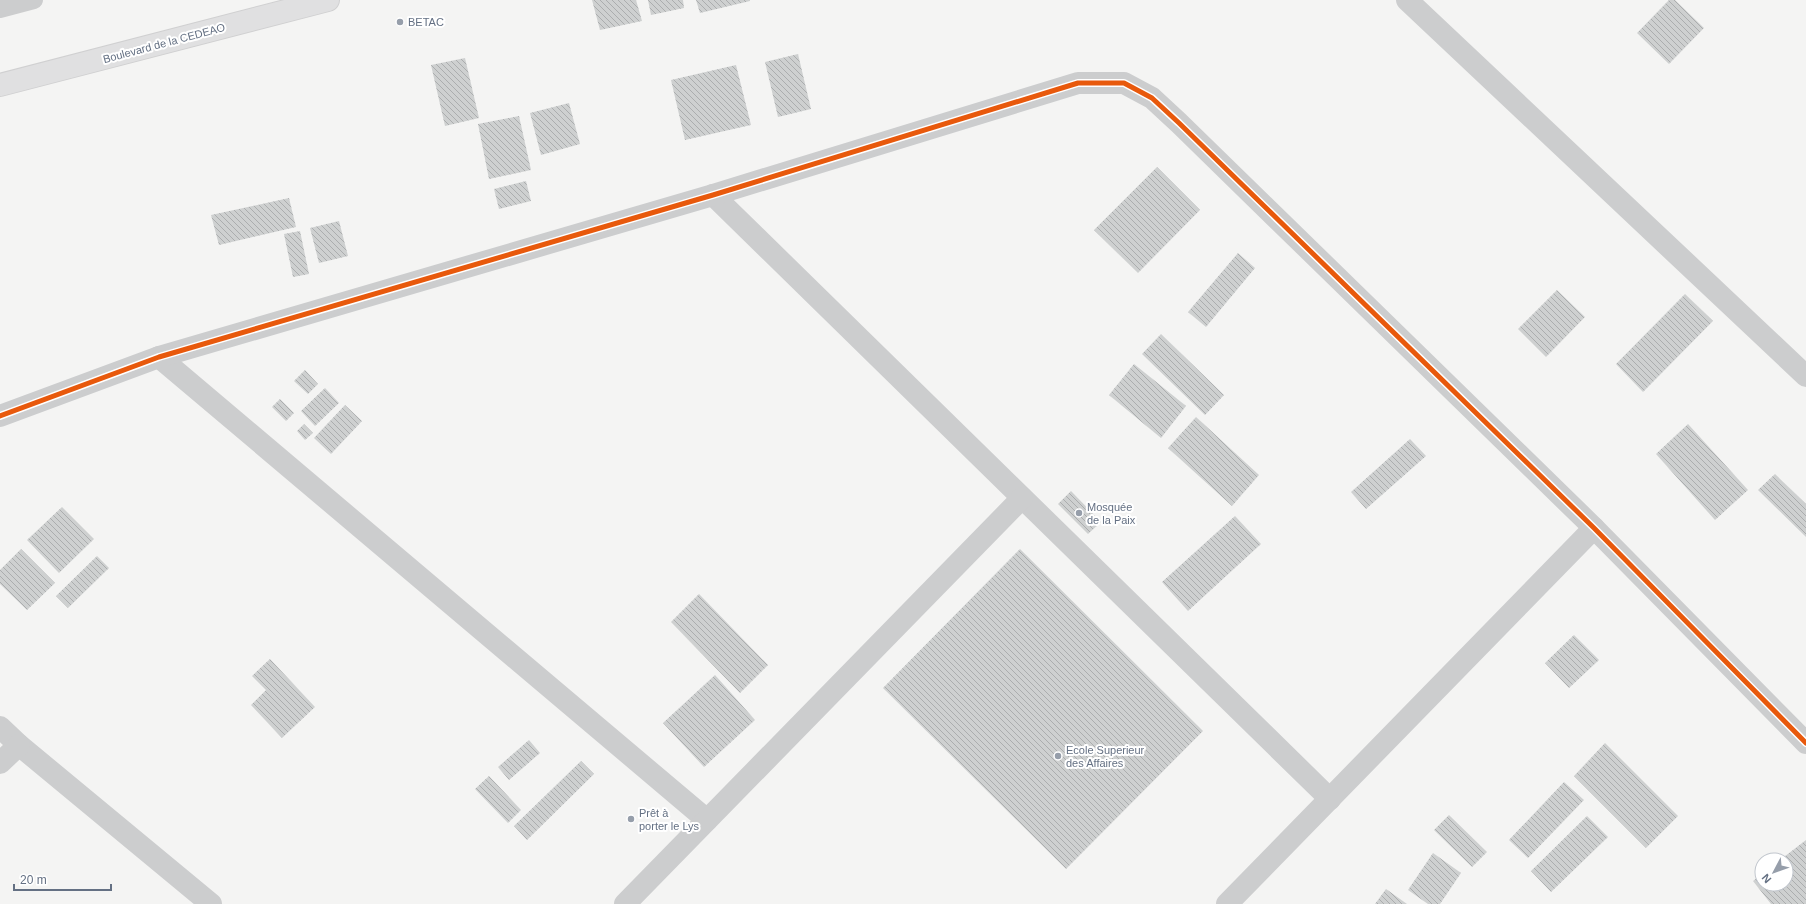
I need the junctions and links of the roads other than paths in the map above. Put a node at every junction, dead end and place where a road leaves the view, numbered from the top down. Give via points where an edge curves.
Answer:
1 (34, 0) edge
2 (328, 0) edge
3 (1407, 0) edge
4 (0, 9) edge
5 (0, 85) edge
6 (713, 195) junction
7 (159, 357) junction
8 (1806, 376) edge
9 (0, 416) edge
10 (1022, 498) junction
11 (1594, 528) junction
12 (0, 727) edge
13 (1806, 743) edge
14 (19, 745) junction
15 (0, 763) edge
16 (1330, 799) junction
17 (707, 820) junction
18 (211, 904) edge
19 (625, 904) edge
20 (1227, 904) edge

1 - 4 lane
2 - 5 main road, Boulevard de la CEDEAO
3 - 8 street
6 - 7 street
6 - 10 street
6 - 11 street via 1078,83 1124,84 1152,98 1180,123
7 - 9 street
7 - 17 street
10 - 16 street
10 - 17 street
11 - 13 street
11 - 16 street
12 - 14 street
14 - 15 street
14 - 18 street
16 - 20 street
17 - 19 street

